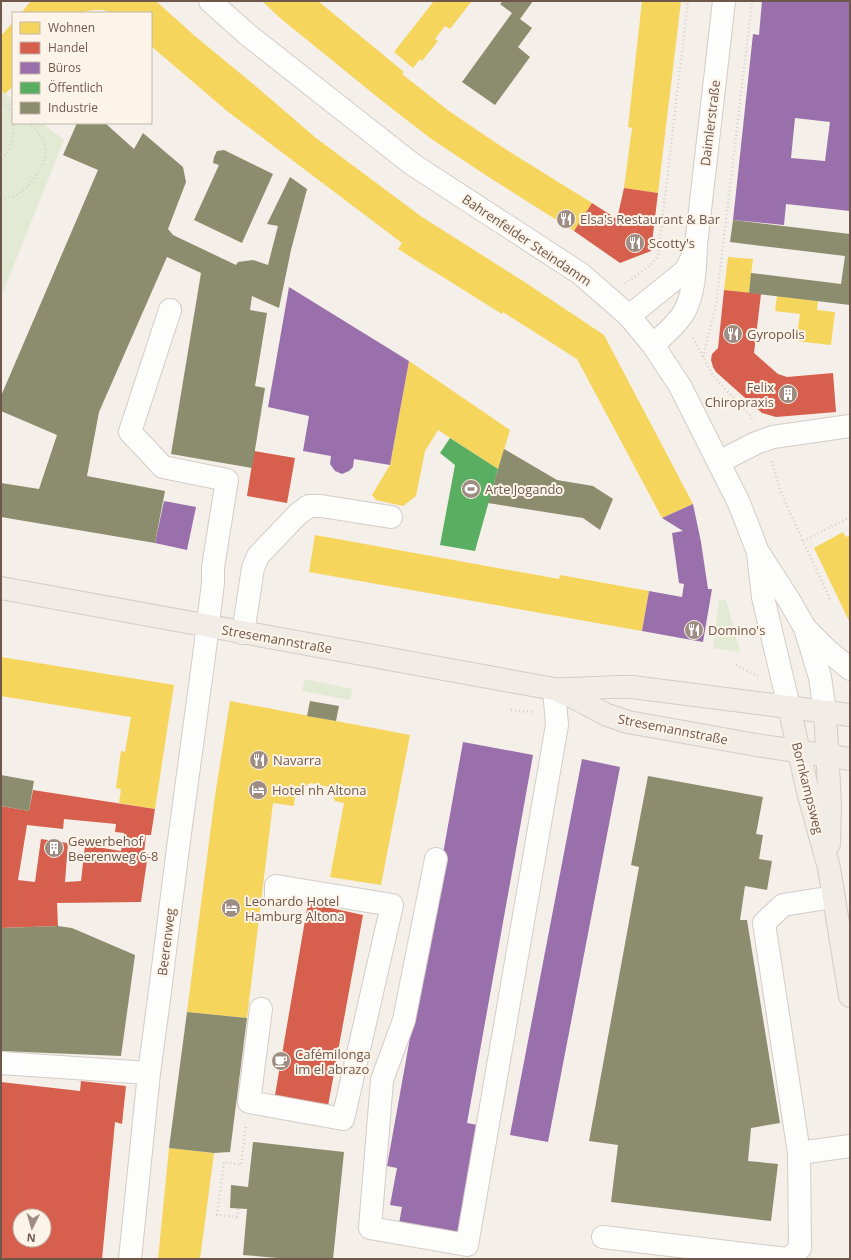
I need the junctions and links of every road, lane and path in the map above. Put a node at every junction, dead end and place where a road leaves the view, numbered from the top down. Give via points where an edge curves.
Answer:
1 (210, 1) edge
2 (688, 1) edge
3 (724, 1) edge
4 (752, 1) edge
5 (1, 101) edge
6 (12, 113) edge
7 (12, 124) edge
8 (30, 124) edge
9 (1, 159) edge
10 (1, 200) edge
11 (696, 245) junction
12 (605, 295) junction
13 (170, 310) dead end
14 (630, 316) junction
15 (690, 331) dead end
16 (653, 344) junction
17 (703, 357) junction
18 (755, 424) dead end
19 (850, 426) edge
20 (770, 457) dead end
21 (719, 462) junction
22 (391, 517) dead end
23 (850, 517) edge
24 (803, 541) junction
25 (758, 552) junction
26 (1, 588) edge
27 (830, 599) dead end
28 (208, 626) junction
29 (805, 628) junction
30 (243, 632) junction
31 (850, 669) edge
32 (554, 689) junction
33 (789, 707) junction
34 (824, 712) junction
35 (850, 715) edge
36 (798, 751) junction
37 (826, 756) junction
38 (850, 759) edge
39 (436, 859) dead end
40 (829, 868) junction
41 (276, 896) dead end
42 (834, 897) junction
43 (850, 996) edge
44 (261, 1009) dead end
45 (1, 1063) edge
46 (149, 1073) junction
47 (249, 1102) junction
48 (850, 1146) edge
49 (799, 1153) junction
50 (238, 1209) dead end
51 (603, 1237) dead end
52 (130, 1259) edge
53 (788, 1259) edge

1 - 12 street, Bahrenfelder Steindamm via 248,35 412,164 581,274
2 - 12 path via 658,256 633,278
3 - 11 street, Daimlerstraße
4 - 17 path via 716,305
5 - 6 path
7 - 9 path via 11,145
8 - 10 path via 41,135 46,147 44,160 29,184 18,194
11 - 14 street, Daimlerstraße via 685,270
11 - 16 street, Daimlerstraße via 694,276 683,314 673,327
12 - 14 street, Bahrenfelder Steindamm
13 - 28 street, Beerenweg via 130,432 162,467 227,480 213,567
14 - 16 street, Bahrenfelder Steindamm
15 - 17 path
16 - 21 street, Bahrenfelder Steindamm via 680,386
17 - 18 path via 713,376 750,415
19 - 21 street via 773,437
20 - 24 path via 780,490
21 - 25 street, Bahrenfelder Steindamm via 739,502
22 - 30 street via 321,506 309,506 298,514 258,556
23 - 24 path
24 - 27 path
25 - 29 street, Bahrenfelder Steindamm
25 - 33 street, Bahrenfelder Steindamm via 762,597
26 - 28 main road, Stresemannstraße
28 - 30 main road, Stresemannstraße
28 - 46 street, Beerenweg
29 - 31 street
29 - 34 street, Bahrenfelder Steindamm via 820,677
30 - 32 main road, Stresemannstraße
32 - 33 main road, Stresemannstraße via 632,688
32 - 36 main road, Stresemannstraße via 607,716 628,722
32 - 39 street via 557,725 467,1245 370,1228 382,1080 404,1020
33 - 34 main road, Stresemannstraße
33 - 36 main road, Bornkampsweg
34 - 35 main road, Stresemannstraße
34 - 37 main road, Bornkampsweg
36 - 37 main road, Stresemannstraße
36 - 40 main road, Bornkampsweg
37 - 38 main road, Stresemannstraße
37 - 40 main road, Bornkampsweg via 830,804
40 - 42 main road, Bornkampsweg
41 - 47 street via 276,886 392,905 343,1119
42 - 43 main road, Bornkampsweg
42 - 49 street via 783,905 764,923
44 - 47 street
45 - 46 street
46 - 52 street, Beerenweg
47 - 50 path via 241,1166 224,1162 217,1215 237,1217
48 - 49 street
49 - 53 street via 800,1248
51 - 53 street

